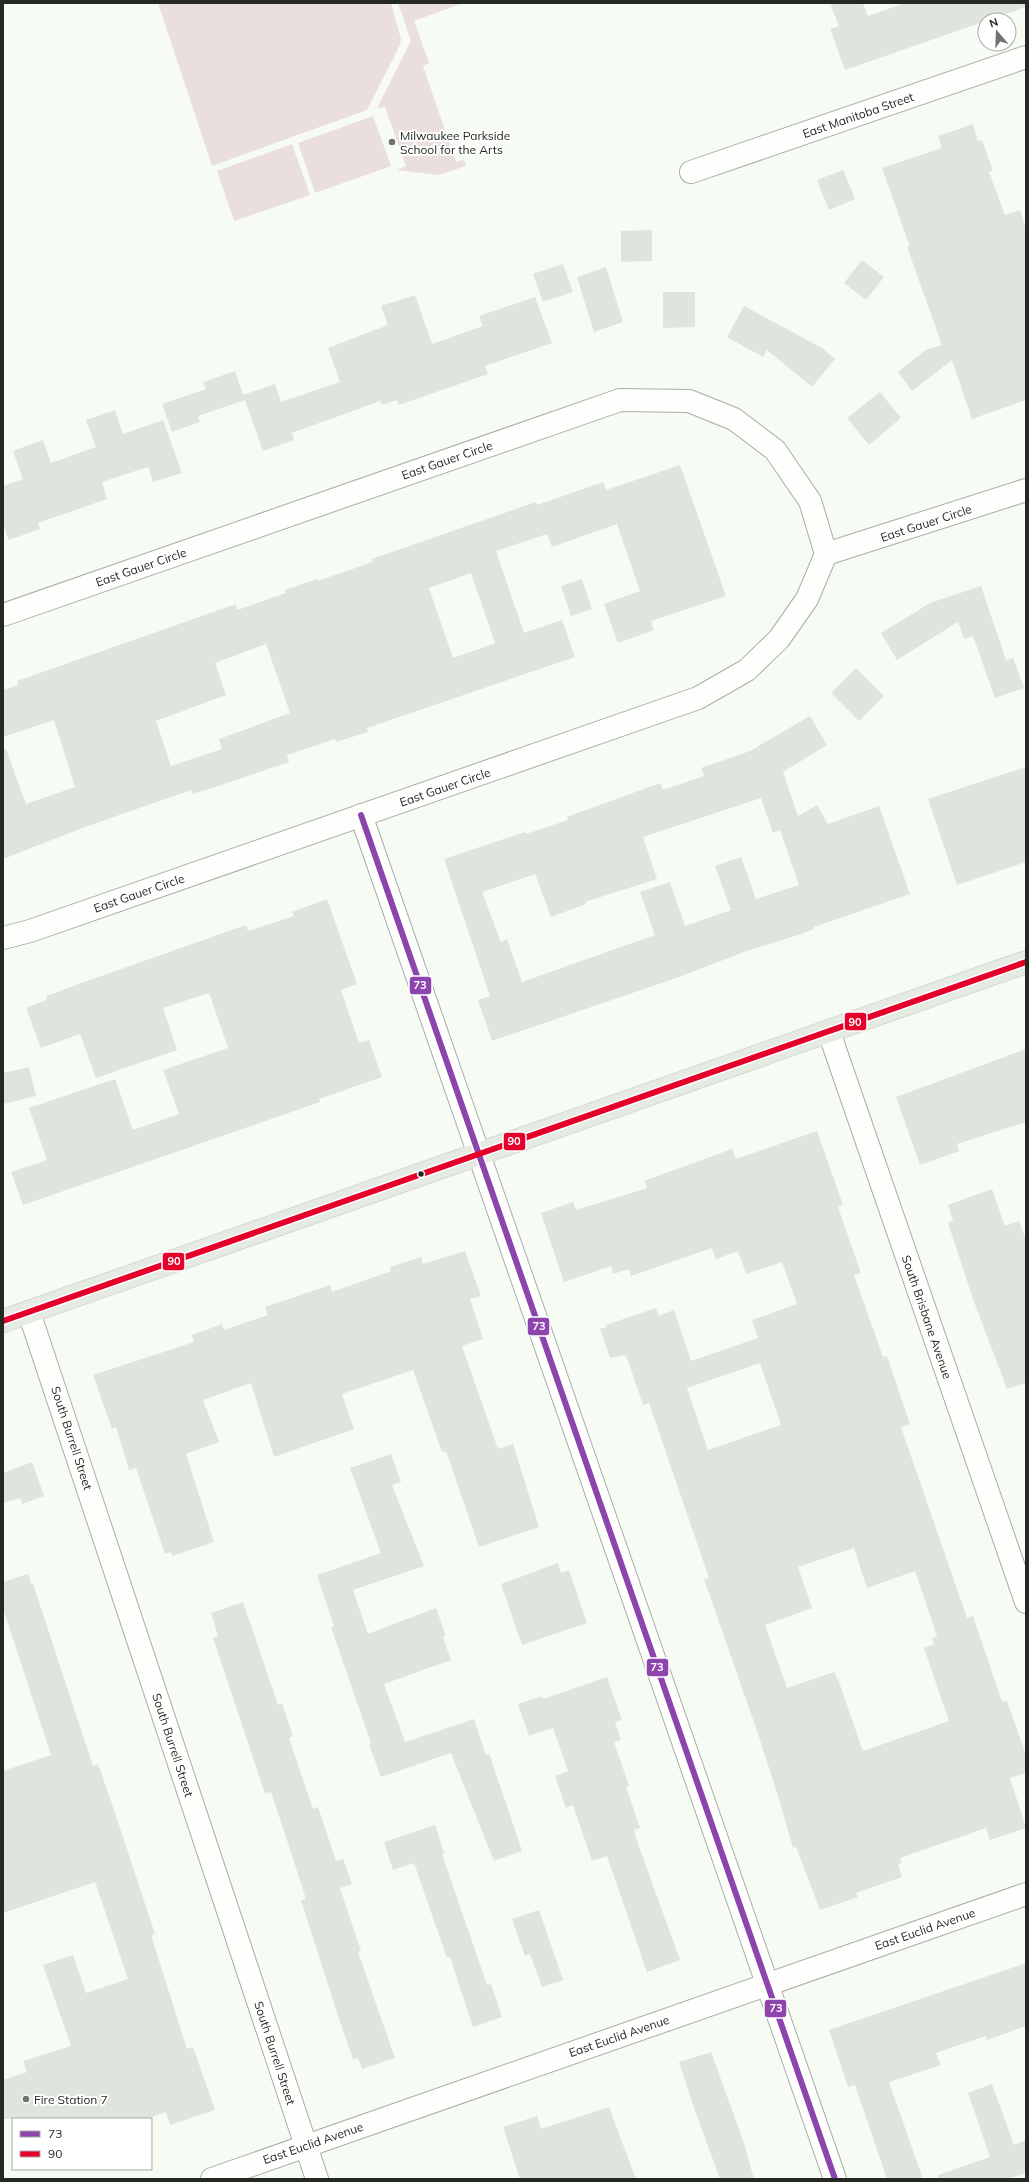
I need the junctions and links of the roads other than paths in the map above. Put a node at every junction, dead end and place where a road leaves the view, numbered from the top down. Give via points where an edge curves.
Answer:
1 (1026, 57) edge
2 (691, 172) dead end
3 (1026, 490) edge
4 (826, 554) junction
5 (3, 615) edge
6 (361, 815) junction
7 (3, 938) edge
8 (1026, 962) edge
9 (829, 1032) junction
10 (479, 1154) junction
11 (29, 1312) junction
12 (3, 1321) edge
13 (1026, 1602) edge
14 (1026, 1894) edge
15 (767, 1984) junction
16 (306, 2146) junction
17 (212, 2179) edge
18 (317, 2179) edge
19 (834, 2179) edge

1 - 2 street, East Manitoba Street
3 - 4 street, East Gauer Circle
4 - 5 street, East Gauer Circle via 810,501 775,450 734,418 689,401 620,400
4 - 6 street, East Gauer Circle via 807,599 779,639 747,670 698,698
6 - 7 street, East Gauer Circle via 30,931
6 - 10 street
8 - 9 main road
9 - 10 main road
9 - 13 street, South Brisbane Avenue
10 - 11 main road
10 - 15 street
11 - 12 main road
11 - 16 street, South Burrell Street
14 - 15 street, East Euclid Avenue
15 - 16 street, East Euclid Avenue
15 - 19 street
16 - 17 street, East Euclid Avenue
16 - 18 street, South Burrell Street

